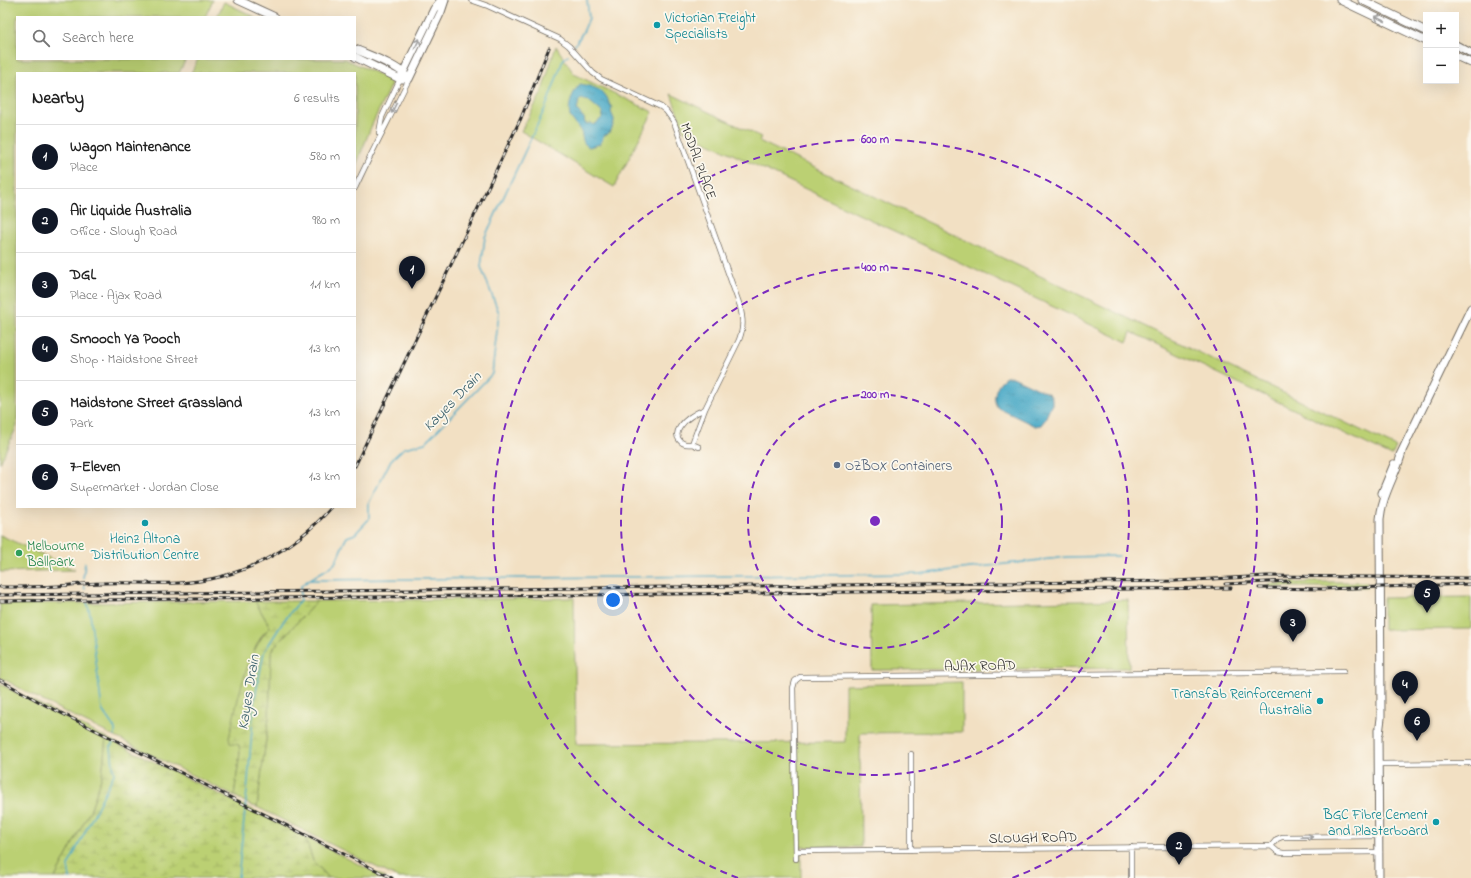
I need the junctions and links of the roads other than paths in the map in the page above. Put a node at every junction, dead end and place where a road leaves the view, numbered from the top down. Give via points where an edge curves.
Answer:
1 (238, 0) edge
2 (441, 0) edge
3 (445, 0) edge
4 (471, 0) edge
5 (1340, 0) edge
6 (1362, 0) edge
7 (273, 16) edge
8 (1423, 29) edge
9 (1416, 36) junction
10 (1423, 40) edge
11 (1459, 47) edge
12 (356, 50) edge
13 (1471, 53) edge
14 (356, 57) edge
15 (1459, 57) edge
16 (1471, 63) edge
17 (402, 76) junction
18 (408, 79) junction
19 (379, 137) junction
20 (356, 186) edge
21 (1471, 308) edge
22 (705, 409) junction
23 (692, 444) junction
24 (699, 447) dead end
25 (1344, 671) dead end
26 (911, 754) dead end
27 (1471, 763) edge
28 (1379, 764) junction
29 (1380, 836) junction
30 (1271, 846) junction
31 (1131, 847) junction
32 (911, 850) junction
33 (796, 851) junction
34 (1380, 852) junction
35 (796, 859) dead end
36 (1131, 878) edge
37 (1379, 878) edge

1 - 7 main road
17 -> 2 main road via 434,9
3 - 18 main road
4 - 22 street, MODAL PLACE via 564,41 597,76 662,107 674,122 740,306 743,322 739,340
9 -> 5 main road
6 - 8 main road
8 - 9 main road
9 - 10 main road
11 - 13 main road
12 - 17 main road
14 - 17 main road
15 - 16 main road
17 - 18 main road
17 - 19 street via 382,117
18 -> 19 street
19 - 20 street
21 - 28 main road via 1402,452 1385,496 1380,519
22 - 23 street, MODAL PLACE
22 - 23 street via 692,415 679,428 679,441 683,444
23 - 24 street
25 - 33 street, AJAX ROAD via 796,679
26 - 32 street
27 - 28 street
28 - 29 main road
30 -> 29 street, SLOUGH ROAD via 1282,837
29 - 34 main road
30 - 31 street, SLOUGH ROAD
30 - 34 street, SLOUGH ROAD via 1283,853
31 - 32 street, SLOUGH ROAD
31 - 36 street
32 - 33 street, SLOUGH ROAD
33 - 35 street, AJAX ROAD
34 - 37 main road

